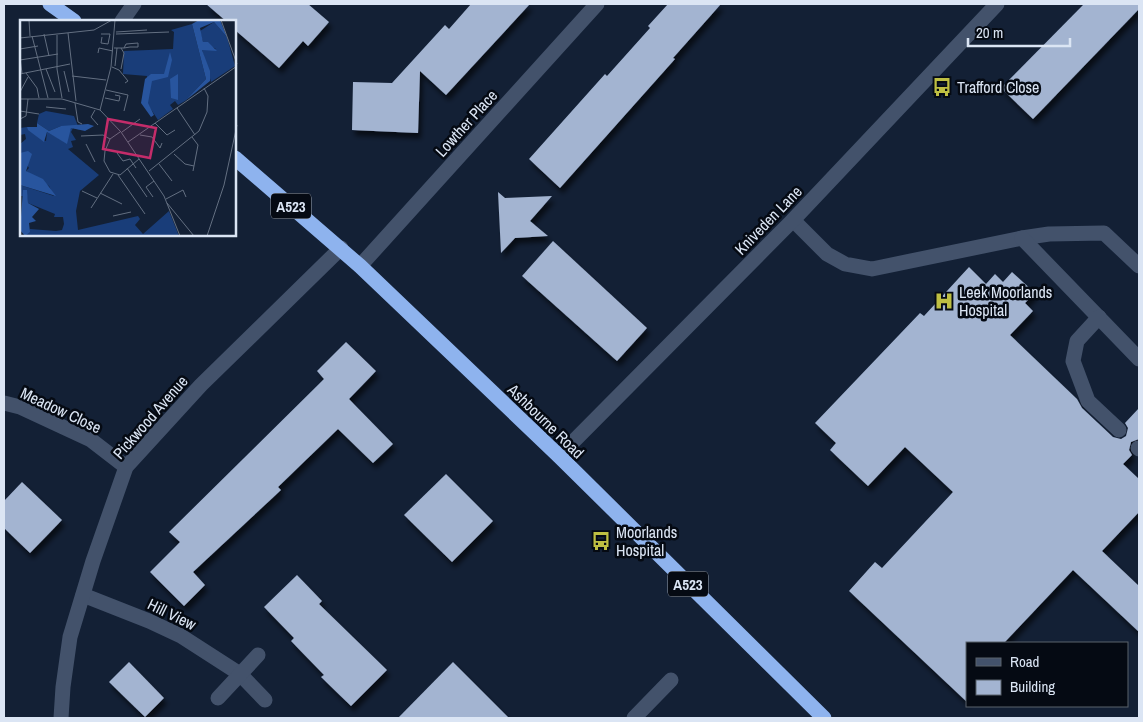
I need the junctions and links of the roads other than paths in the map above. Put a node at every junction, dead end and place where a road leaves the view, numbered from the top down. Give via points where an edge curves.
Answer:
1 (50, 4) edge
2 (134, 4) edge
3 (597, 4) edge
4 (997, 4) edge
5 (73, 20) edge
6 (123, 20) edge
7 (236, 159) edge
8 (793, 220) junction
9 (1022, 238) junction
10 (341, 248) junction
11 (360, 266) junction
12 (1139, 266) edge
13 (1099, 317) junction
14 (1139, 359) edge
15 (4, 403) edge
16 (1119, 430) dead end
17 (558, 456) junction
18 (126, 467) junction
19 (83, 595) junction
20 (258, 655) dead end
21 (240, 674) junction
22 (671, 680) dead end
23 (218, 698) dead end
24 (265, 700) dead end
25 (61, 718) edge
26 (634, 718) edge
27 (824, 718) edge

1 - 5 highway
2 - 6 street
3 - 11 street, Lowther Place
4 - 8 street, Kniveden Lane
7 - 10 highway, Ashbourne Road / A523
8 - 9 street via 827,254 845,264 872,268
8 - 17 street, Kniveden Lane
9 - 12 street via 1104,233
9 - 13 street
10 - 11 highway, Ashbourne Road / A523
10 - 18 street, Pickwood Avenue via 200,385
11 - 17 highway, Ashbourne Road / A523
13 - 14 street
13 - 16 street via 1077,340 1072,361 1088,401
15 - 18 street, Meadow Close via 20,407 91,440
17 - 27 highway, Ashbourne Road / A523
18 - 19 street, Pickwood Avenue
19 - 21 street, Hill View via 181,636
19 - 25 street, Pickwood Avenue via 70,637
20 - 21 street
21 - 23 street
21 - 24 street, Hill View
22 - 26 street

